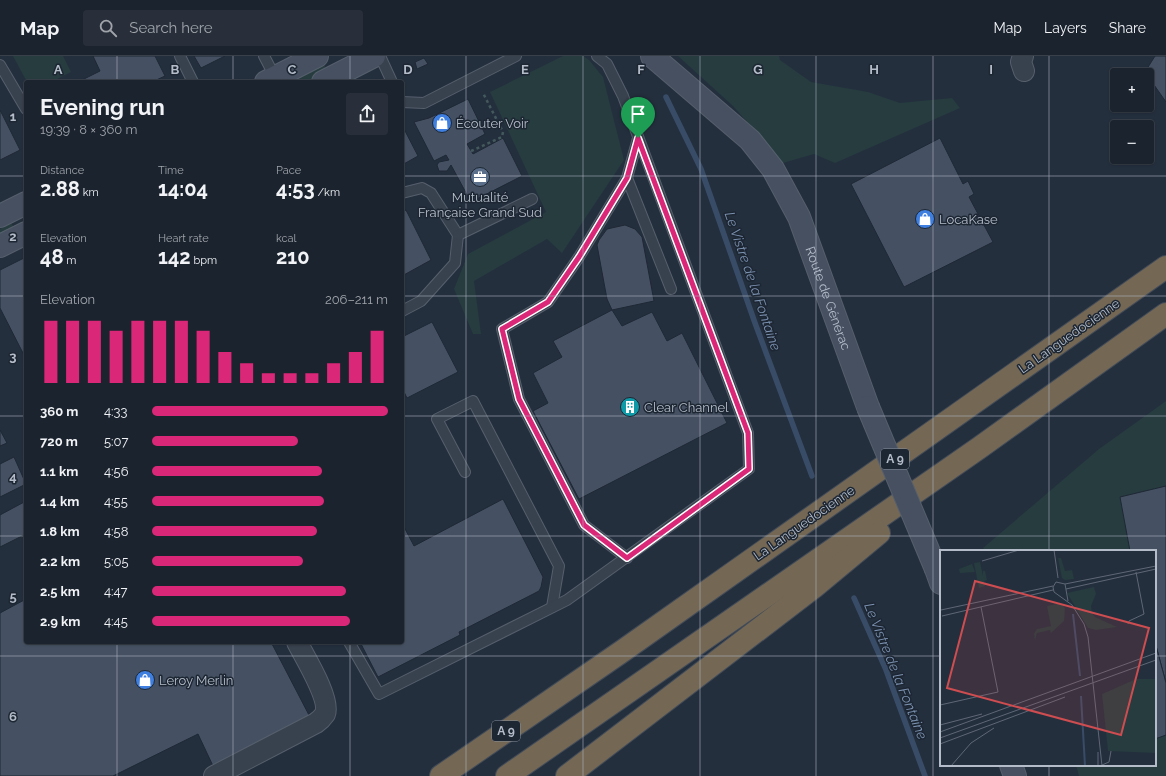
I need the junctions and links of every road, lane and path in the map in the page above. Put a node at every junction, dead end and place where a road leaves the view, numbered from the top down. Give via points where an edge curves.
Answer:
1 (180, 56) edge
2 (264, 56) edge
3 (317, 56) edge
4 (380, 56) edge
5 (516, 56) edge
6 (597, 56) edge
7 (652, 56) edge
8 (362, 59) edge
9 (0, 65) edge
10 (192, 80) edge
11 (270, 80) edge
12 (334, 80) edge
13 (391, 80) edge
14 (483, 93) dead end
15 (404, 102) edge
16 (24, 106) edge
17 (638, 138) junction
18 (471, 151) dead end
19 (627, 178) junction
20 (404, 192) edge
21 (532, 199) dead end
22 (24, 204) edge
23 (0, 216) edge
24 (24, 234) edge
25 (458, 235) junction
26 (0, 246) edge
27 (1166, 267) edge
28 (671, 290) dead end
29 (404, 311) edge
30 (1166, 314) edge
31 (979, 448) junction
32 (465, 472) dead end
33 (627, 558) junction
34 (938, 576) edge
35 (552, 608) junction
36 (298, 644) edge
37 (349, 644) edge
38 (572, 685) junction
39 (1011, 766) edge
40 (568, 775) edge
41 (214, 776) edge
42 (425, 776) edge
43 (441, 776) edge
44 (508, 776) edge
45 (1015, 776) edge

1 - 10 lane
2 - 11 lane
3 - 11 main road
4 - 13 lane
5 - 15 lane via 424,103
6 - 17 lane via 607,64 620,89
7 - 34 main road, Route de Générac, bridge via 750,140 772,169 799,217 868,407
8 - 12 main road
9 - 16 lane
14 - 18 path via 503,132 502,137
17 - 19 lane
17 - 33 lane via 748,433 749,469
19 - 28 lane
19 - 33 lane via 548,302 502,329 519,399 584,525
20 - 25 lane via 422,188 431,193
21 - 25 lane
22 - 23 main road
24 - 26 main road
25 - 29 lane via 455,263 421,301
27 - 38 highway, La Languedocienne / A 9
30 - 31 highway
31 - 40 highway via 814,587
31 - 44 highway
32 - 35 lane via 437,419 473,401 558,566
33 - 35 lane
35 - 37 lane via 379,694
36 - 41 street via 326,701 325,714 316,723
38 - 42 highway
38 - 43 highway, La Languedocienne / A 9
39 - 45 main road

